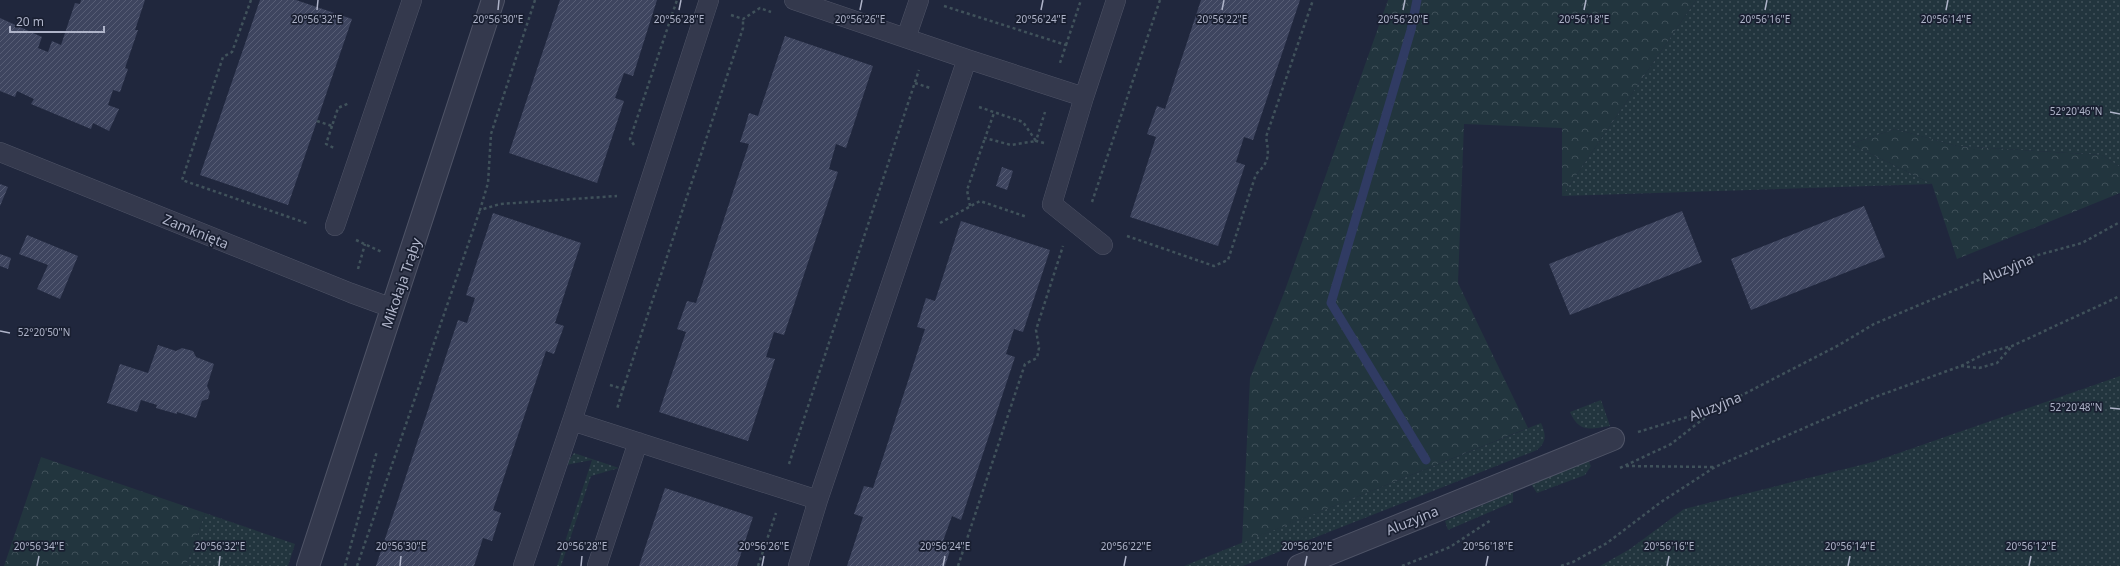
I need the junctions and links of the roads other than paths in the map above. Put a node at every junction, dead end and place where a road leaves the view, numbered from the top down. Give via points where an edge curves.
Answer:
1 (412, 0) edge
2 (493, 0) edge
3 (794, 0) edge
4 (918, 0) edge
5 (1116, 0) edge
6 (708, 4) edge
7 (906, 38) junction
8 (968, 59) junction
9 (1084, 96) junction
10 (0, 152) edge
11 (326, 226) road end
12 (1103, 245) dead end
13 (392, 308) junction
14 (572, 421) junction
15 (1613, 439) road end
16 (638, 442) junction
17 (818, 500) junction
18 (308, 566) edge
19 (523, 566) edge
20 (597, 566) edge
21 (798, 566) edge
22 (1299, 566) edge

1 - 11 lane
2 - 13 street, Mikołaja Trąby
3 - 7 lane
4 - 7 lane
5 - 9 lane
6 - 14 lane
7 - 8 lane
8 - 9 lane
8 - 17 lane
9 - 12 lane via 1052,204
10 - 13 lane, Zamknięta via 351,294
13 - 18 street, Mikołaja Trąby
14 - 16 lane
14 - 19 lane
15 - 22 street, Aluzyjna
16 - 17 lane
16 - 20 lane
17 - 21 lane

